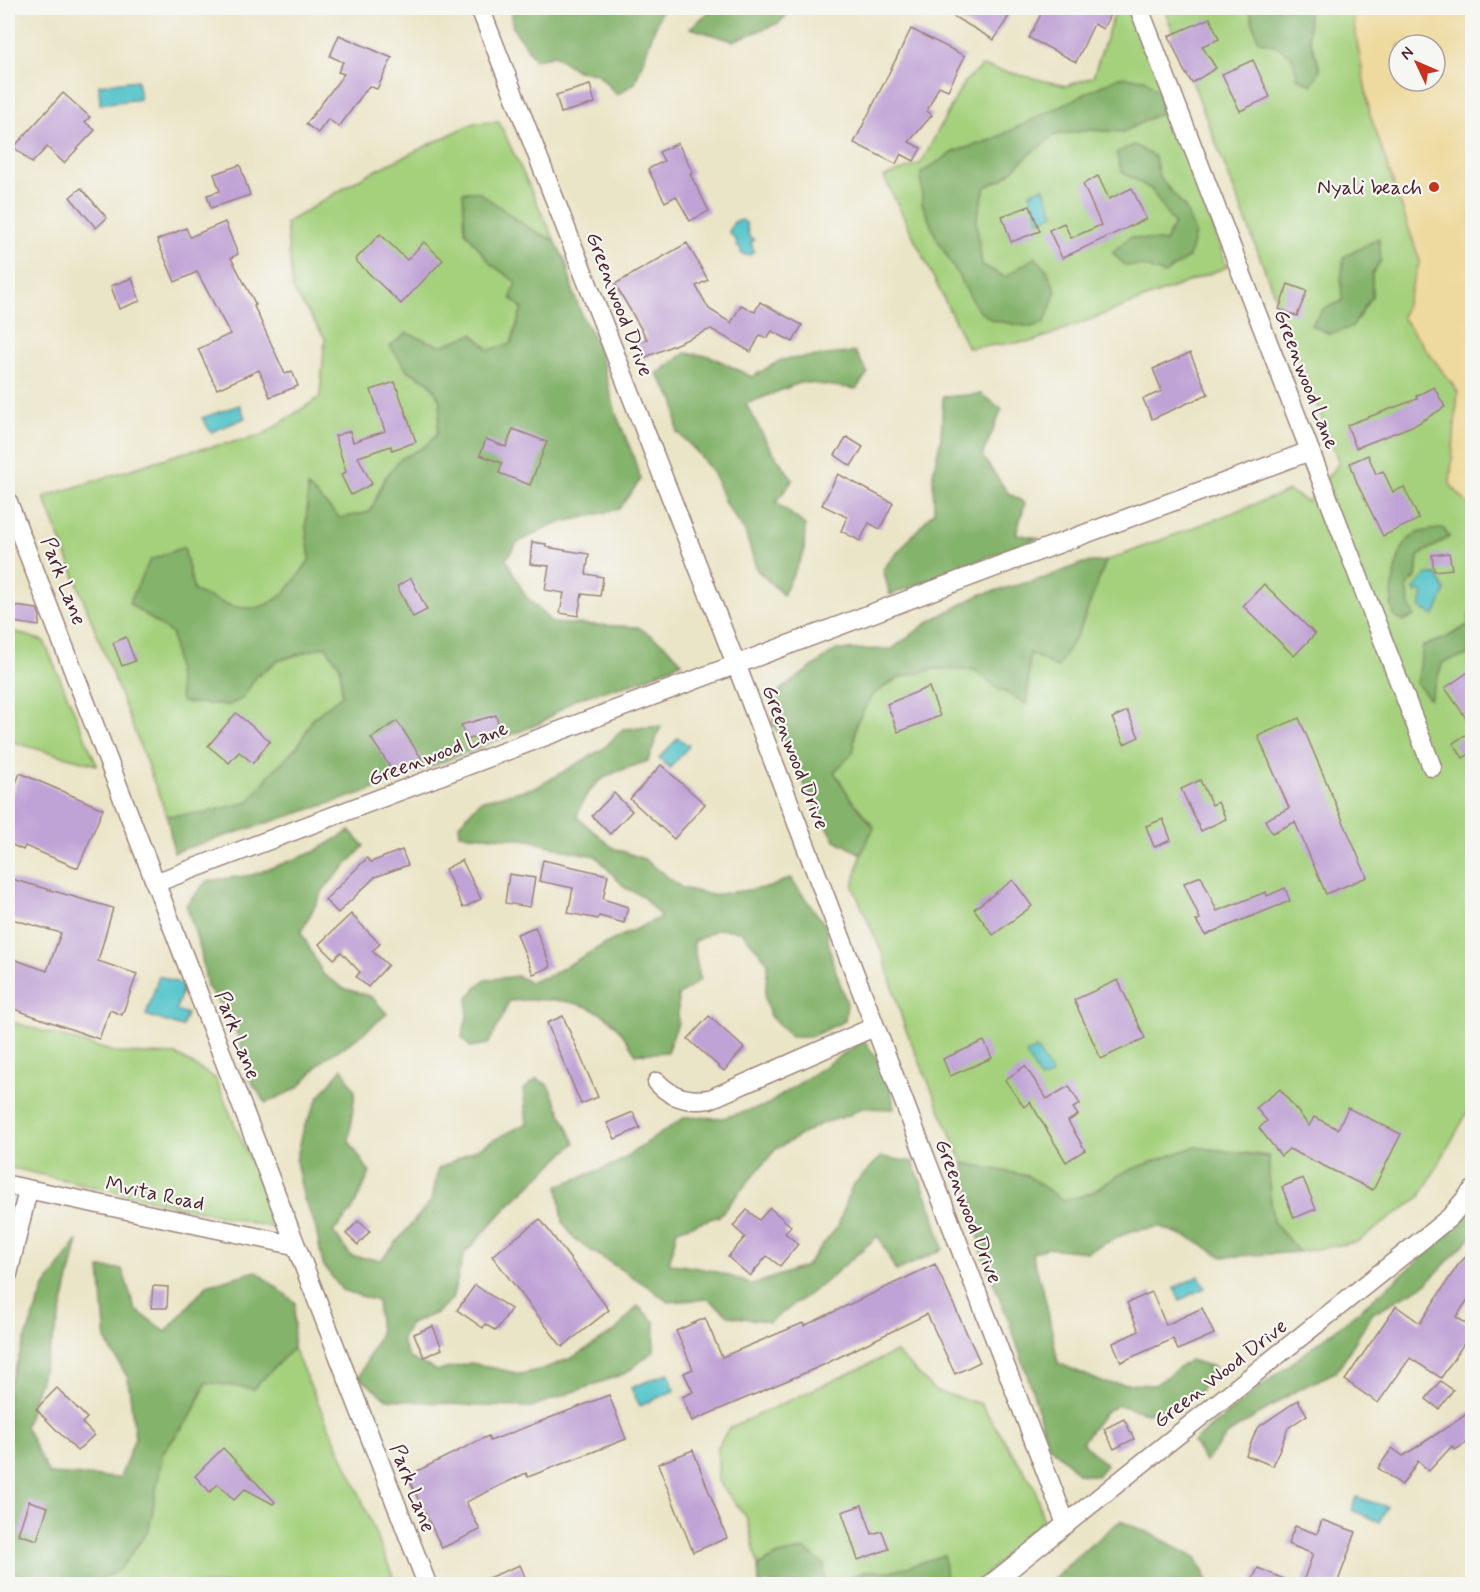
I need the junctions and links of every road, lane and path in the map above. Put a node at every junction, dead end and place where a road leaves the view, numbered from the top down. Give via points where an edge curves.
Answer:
1 (480, 8) edge
2 (1139, 8) edge
3 (1310, 451) junction
4 (8, 502) edge
5 (736, 664) junction
6 (1432, 767) dead end
7 (155, 883) junction
8 (874, 1026) junction
9 (657, 1082) dead end
10 (8, 1185) edge
11 (28, 1190) junction
12 (1473, 1191) edge
13 (294, 1245) junction
14 (8, 1274) edge
15 (1066, 1524) junction
16 (427, 1584) edge
17 (991, 1584) edge

1 - 5 street, Greenwood Drive
2 - 3 street, Greenwood Lane
3 - 5 street, Greenwood Lane
3 - 6 street, Greenwood Lane
4 - 7 street, Park Lane
5 - 7 street, Greenwood Lane
5 - 8 street, Greenwood Drive
7 - 13 street, Park Lane
8 - 9 street via 710,1099 683,1099
8 - 15 street, Greenwood Drive
10 - 11 street, Mvita Road
11 - 13 street, Mvita Road
11 - 14 street
12 - 15 street, Green Wood Drive via 1433,1231
13 - 16 street, Park Lane
15 - 17 street, Green Wood Drive

